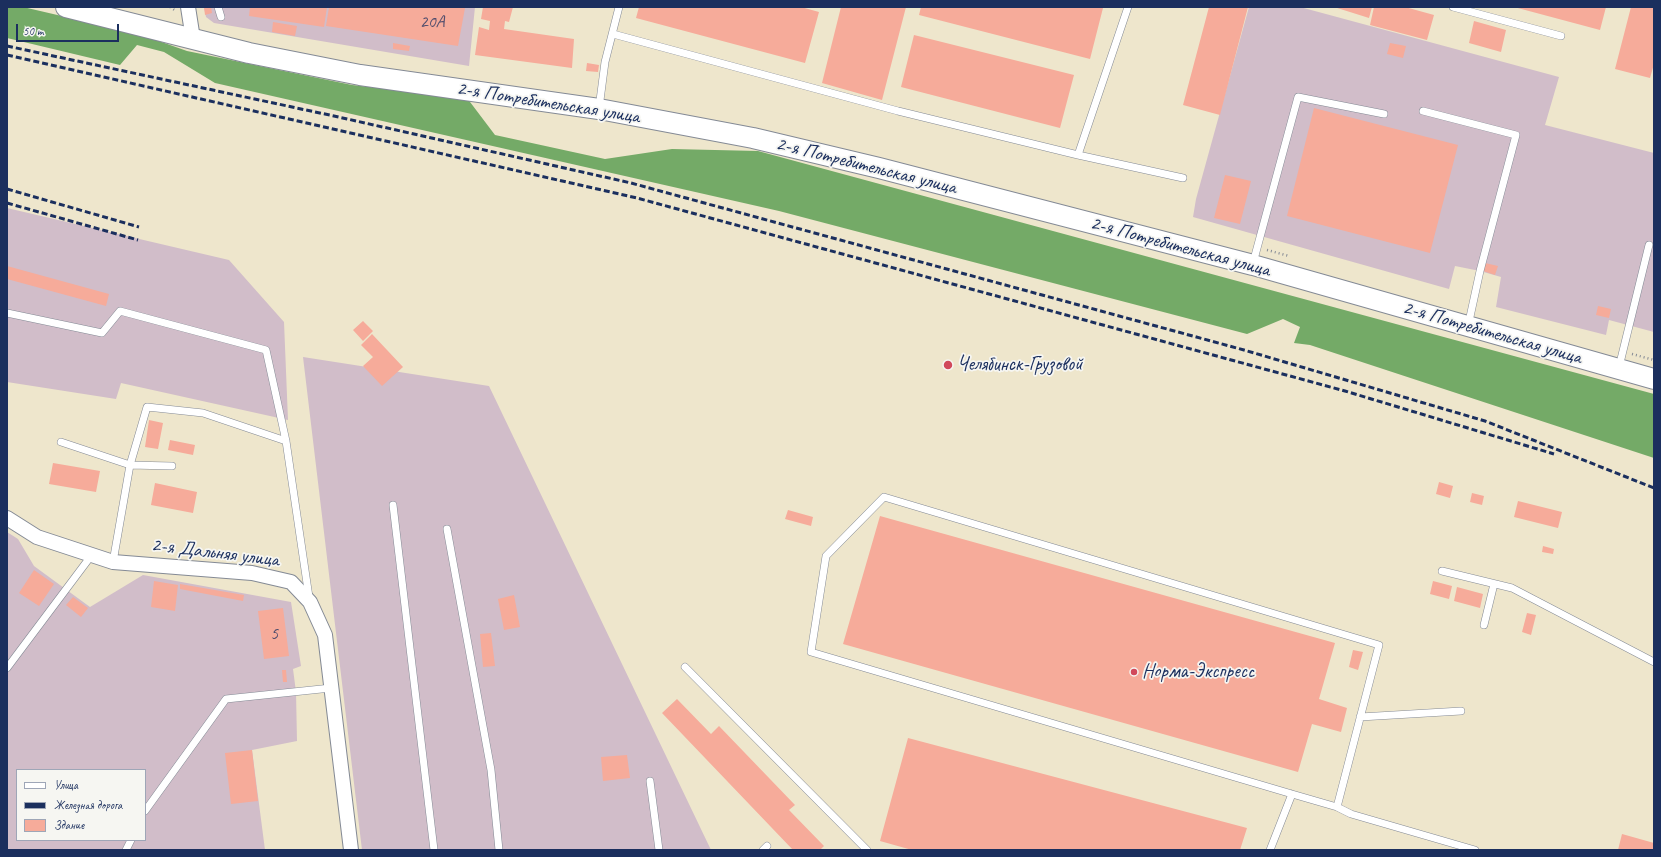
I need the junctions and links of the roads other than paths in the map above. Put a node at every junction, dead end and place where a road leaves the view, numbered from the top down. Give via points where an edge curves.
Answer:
1 (66, 7) edge
2 (188, 7) edge
3 (218, 7) edge
4 (619, 7) edge
5 (1128, 7) edge
6 (1453, 7) edge
7 (221, 17) dead end
8 (612, 34) junction
9 (1560, 36) dead end
10 (193, 39) junction
11 (599, 109) junction
12 (1423, 111) dead end
13 (1384, 114) dead end
14 (1078, 155) junction
15 (1183, 178) dead end
16 (1649, 245) dead end
17 (1252, 265) junction
18 (7, 313) edge
19 (1468, 326) junction
20 (1618, 369) junction
21 (1654, 379) edge
22 (286, 441) junction
23 (61, 442) dead end
24 (130, 465) junction
25 (172, 466) dead end
26 (393, 505) dead end
27 (7, 518) edge
28 (447, 529) dead end
29 (91, 556) junction
30 (113, 562) junction
31 (1442, 571) dead end
32 (1494, 584) junction
33 (310, 602) junction
34 (1484, 625) dead end
35 (1654, 662) edge
36 (685, 667) dead end
37 (7, 668) edge
38 (331, 688) junction
39 (1461, 711) dead end
40 (1360, 717) junction
41 (650, 781) dead end
42 (1292, 794) junction
43 (1337, 807) junction
44 (146, 810) edge
45 (130, 841) edge
46 (126, 850) edge
47 (351, 850) edge
48 (434, 850) edge
49 (499, 850) edge
50 (659, 850) edge
51 (867, 850) edge
52 (1270, 850) edge
53 (1475, 850) edge

1 - 10 street, 2-я Потребительская улица
2 - 10 street
3 - 7 lane
4 - 8 lane
5 - 14 lane
6 - 9 lane
8 - 11 lane via 605,62
8 - 14 lane via 898,111
10 - 11 street, 2-я Потребительская улица via 360,75
11 - 17 street, 2-я Потребительская улица via 753,138
12 - 19 lane via 1516,135
13 - 17 lane via 1298,97
14 - 15 lane
16 - 20 lane
17 - 19 street, 2-я Потребительская улица
18 - 22 lane via 102,333 120,311 266,350
19 - 20 street, 2-я Потребительская улица
20 - 21 street, 2-я Потребительская улица
22 - 24 lane via 203,413 147,407
22 - 33 lane
23 - 24 lane
24 - 25 lane
24 - 30 lane
26 - 48 lane
27 - 29 street, 2-я Дальняя улица via 37,537
28 - 49 lane via 491,770
29 - 30 street, 2-я Дальняя улица
29 - 37 lane
30 - 33 street, 2-я Дальняя улица via 252,573 291,582
31 - 32 lane
32 - 34 lane
32 - 35 lane via 1512,588
33 - 38 street, 2-я Дальняя улица via 325,635
36 - 51 lane
38 - 44 lane via 226,699
38 - 47 street, 2-я Дальняя улица
39 - 40 lane
40 - 42 lane via 1378,645 884,497 826,556 811,652
40 - 43 lane
41 - 50 lane
42 - 43 lane
42 - 52 lane
43 - 53 lane via 1351,814
45 - 46 lane

